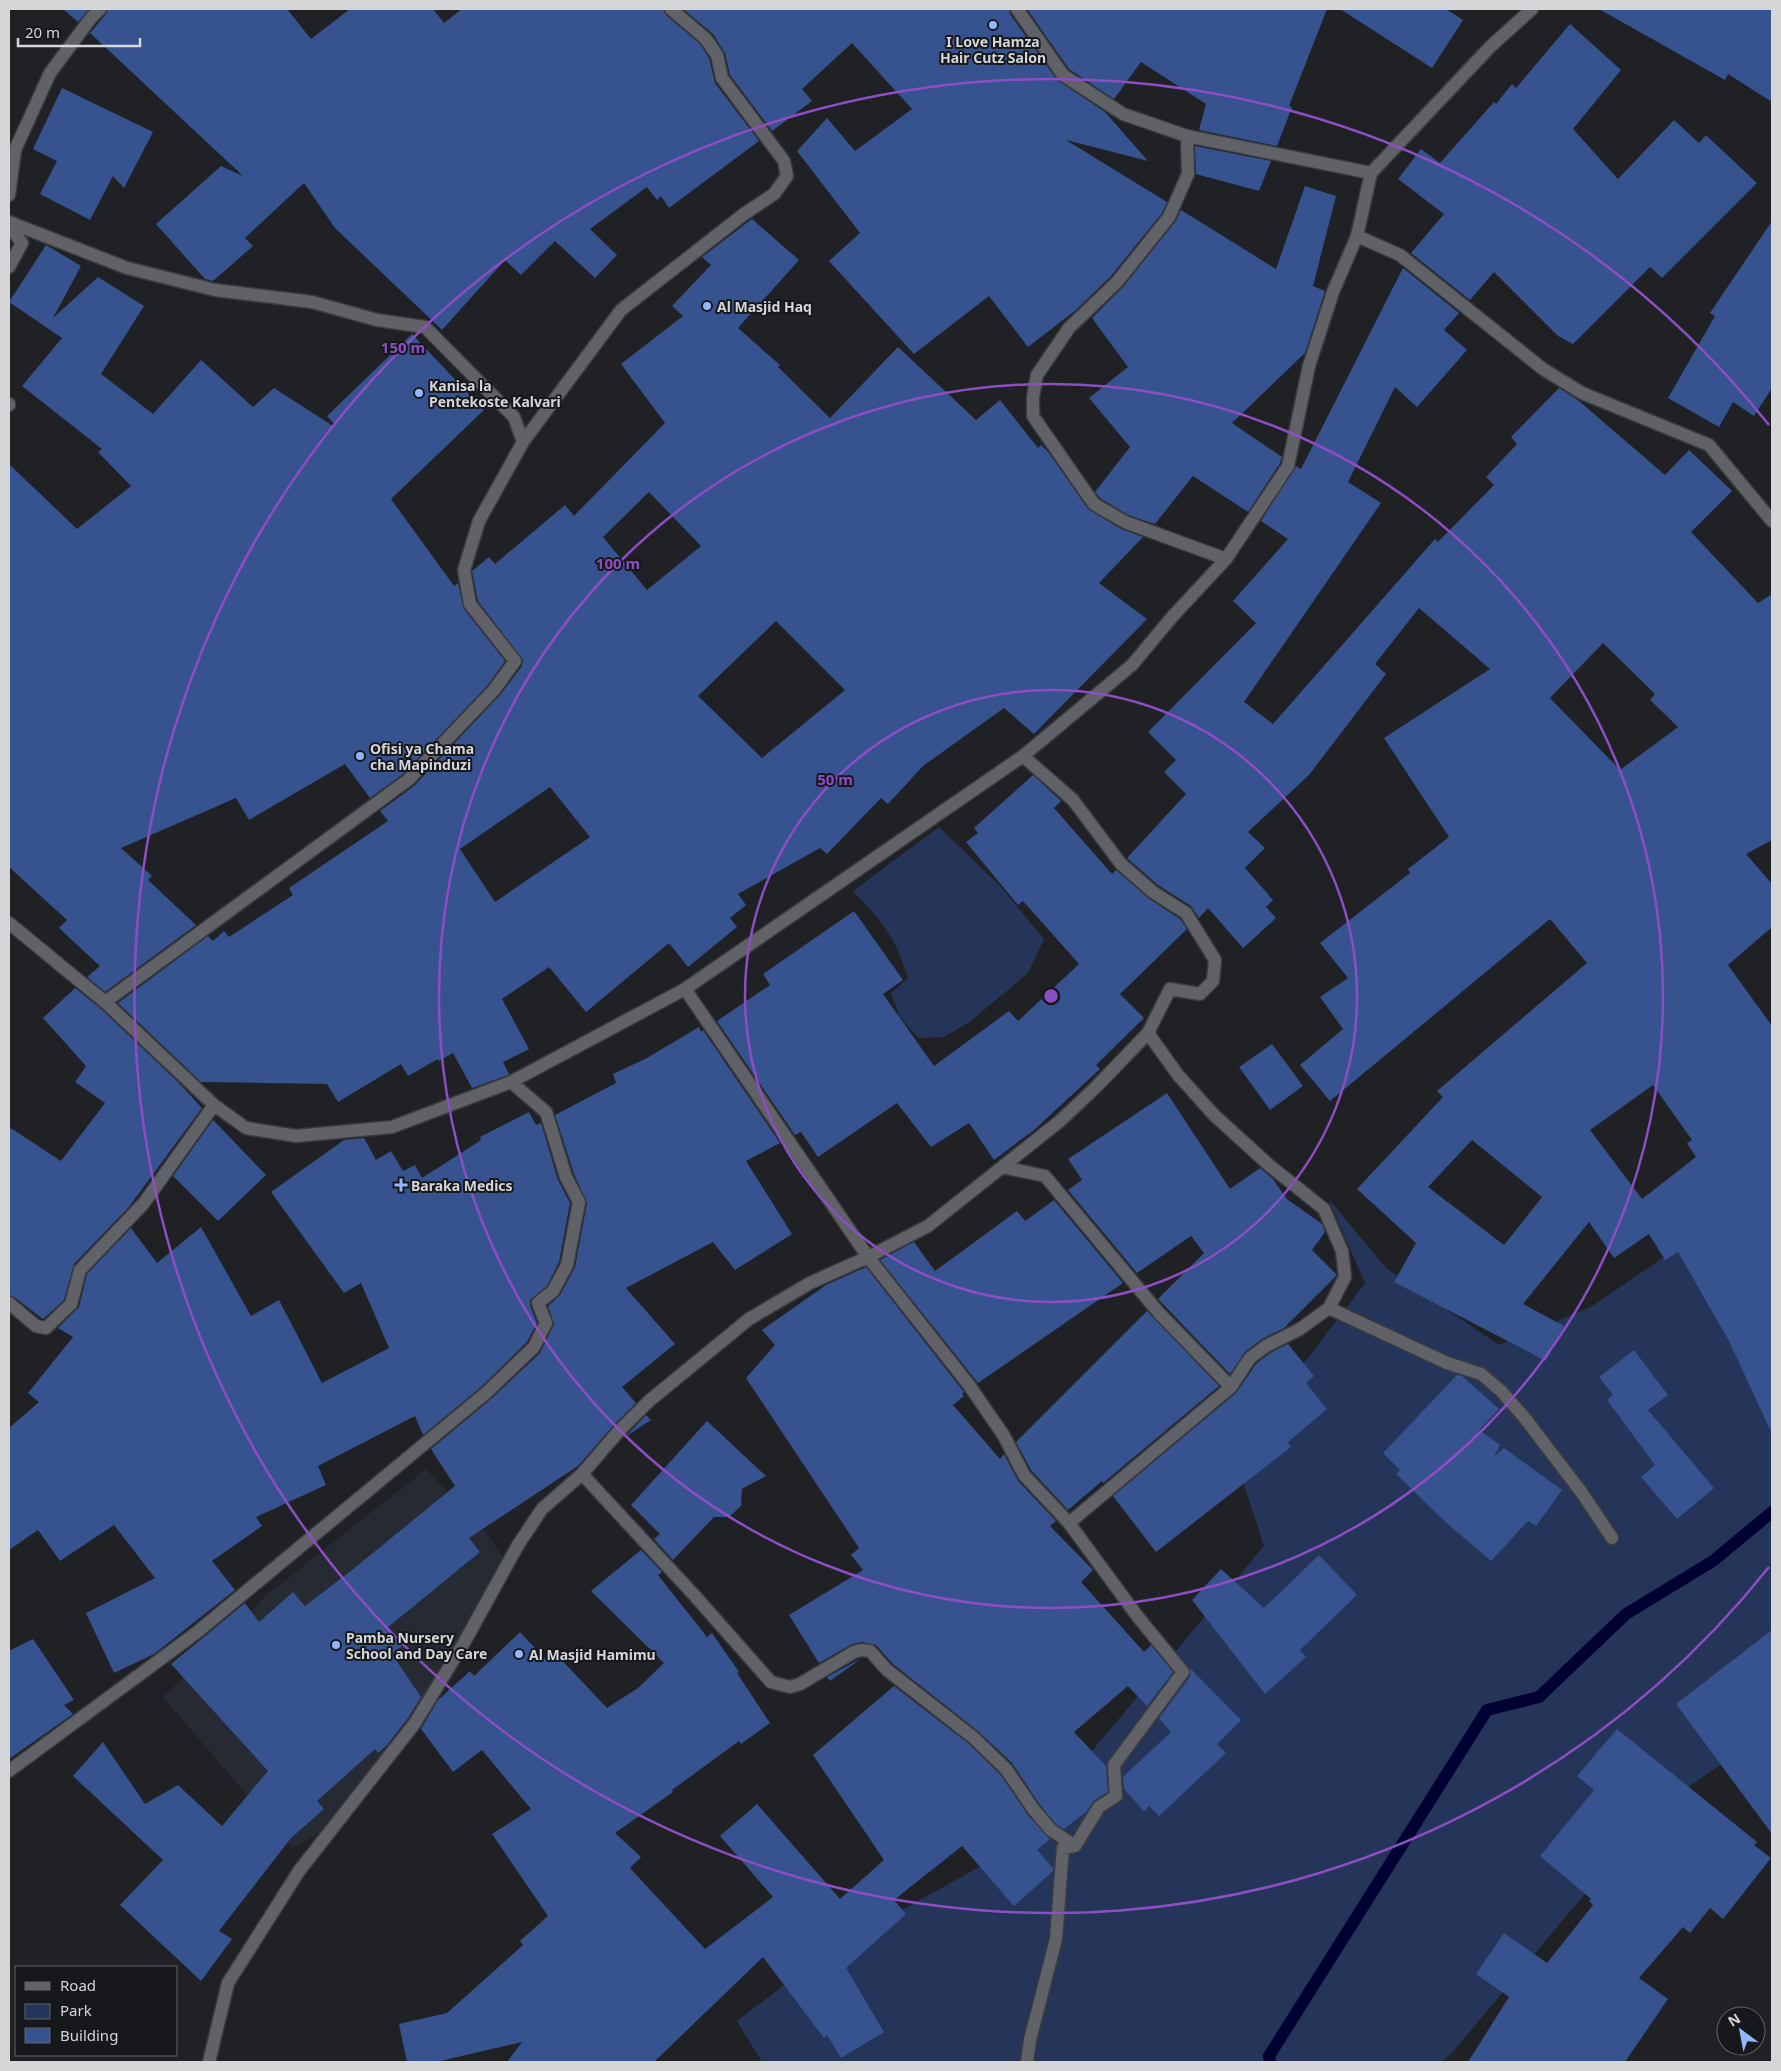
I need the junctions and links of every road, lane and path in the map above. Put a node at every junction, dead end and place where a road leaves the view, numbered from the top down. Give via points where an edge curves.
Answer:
1 (100, 9) edge
2 (671, 9) edge
3 (1017, 9) edge
4 (1532, 9) edge
5 (1187, 136) junction
6 (1371, 173) junction
7 (9, 195) edge
8 (9, 224) edge
9 (1357, 236) junction
10 (9, 267) edge
11 (523, 442) junction
12 (1772, 521) edge
13 (1226, 560) junction
14 (1023, 756) junction
15 (9, 923) edge
16 (685, 989) junction
17 (105, 1002) junction
18 (1148, 1033) junction
19 (511, 1082) junction
20 (214, 1105) junction
21 (1002, 1167) junction
22 (868, 1257) junction
23 (9, 1303) edge
24 (1329, 1308) junction
25 (1231, 1387) junction
26 (582, 1474) junction
27 (1069, 1524) junction
28 (1612, 1538) dead end
29 (9, 1771) edge
30 (1074, 1846) junction
31 (210, 2062) edge
32 (1027, 2062) edge

1 - 7 street via 50,73 15,150
2 - 11 street via 706,40 717,55 722,78 784,161 787,176 774,194 621,310
3 - 5 street via 1063,75 1122,114
4 - 6 street via 1491,46
5 - 6 street
5 - 13 street via 1188,174 1169,217 1117,282 1069,328 1037,375 1033,416 1094,504 1125,522
6 - 9 street
8 - 10 street via 22,244
8 - 11 street via 127,268 215,290 312,302 377,320 425,327 514,417
9 - 12 street via 1400,255 1543,369 1574,388 1709,445
9 - 13 street via 1333,292 1309,366 1288,466
11 - 17 street via 479,521 464,570 470,604 515,661 494,690 408,780
13 - 14 street via 1132,665
14 - 16 street
14 - 18 street via 1073,800 1121,864 1153,892 1186,913 1215,960 1213,980 1200,994 1170,989
15 - 17 street
16 - 19 street
16 - 22 street
17 - 20 street
18 - 21 street via 1060,1121
18 - 24 street via 1178,1075 1214,1115 1324,1209 1342,1251 1345,1277
19 - 20 street via 392,1127 296,1136 246,1128
19 - 29 street via 546,1112 566,1176 579,1202 567,1264 553,1291 538,1303 546,1323 534,1347 486,1393 196,1633
20 - 23 street via 144,1203 80,1270 71,1304 46,1328 36,1326
21 - 22 street via 928,1226
21 - 25 street via 1045,1176 1159,1313
22 - 26 street via 810,1283 750,1319 650,1401
22 - 27 street via 974,1392 1004,1436 1024,1475
24 - 25 street via 1250,1358
24 - 28 street via 1439,1359 1481,1374 1524,1418
25 - 27 street
26 - 30 street via 771,1682 790,1687 854,1652 870,1652 887,1670 974,1738 1006,1769 1051,1830
26 - 31 street via 542,1509 415,1723 299,1870 228,1983
27 - 30 street via 1138,1618 1183,1672 1114,1765 1116,1796 1098,1808
30 - 32 street via 1063,1848 1056,1939

